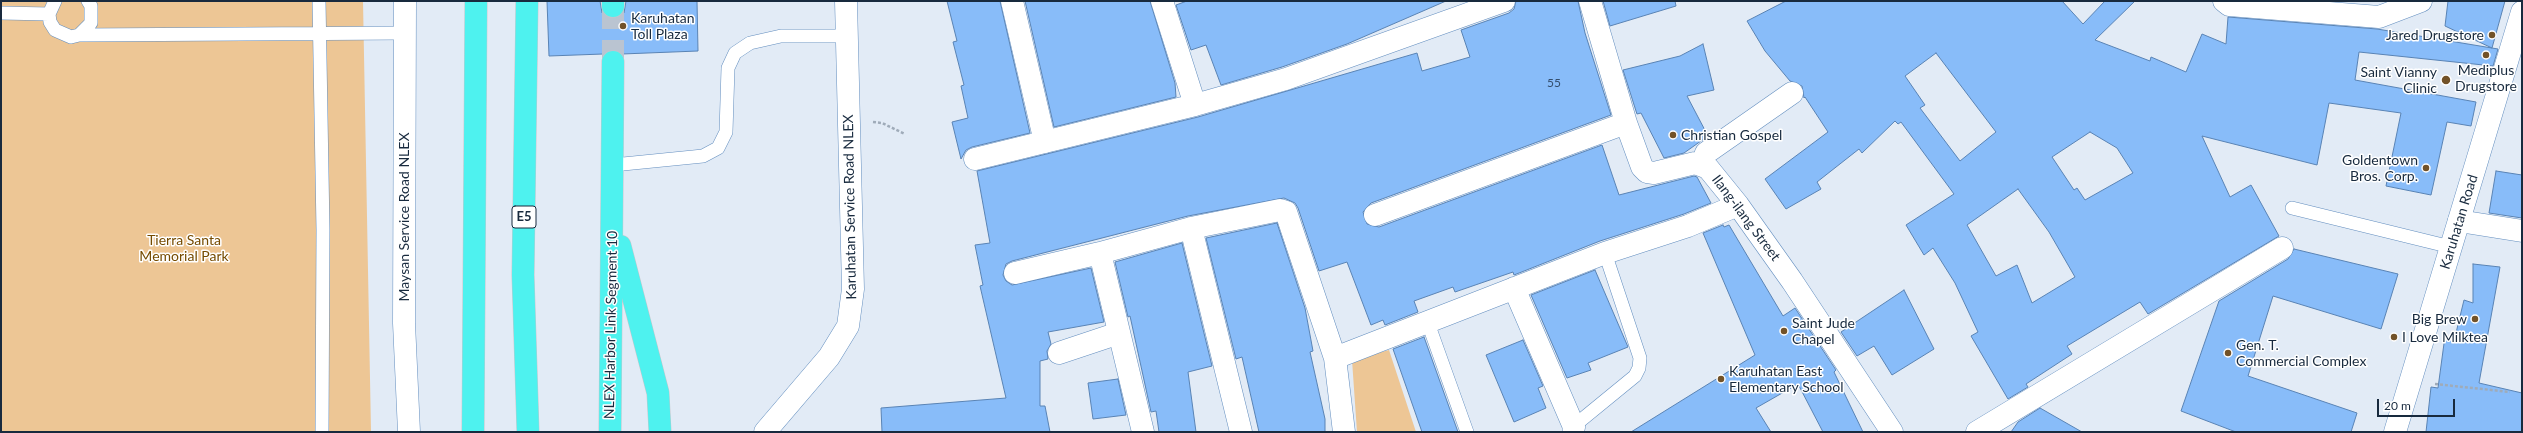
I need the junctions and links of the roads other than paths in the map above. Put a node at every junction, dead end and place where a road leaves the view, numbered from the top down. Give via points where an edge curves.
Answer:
1 (54, 1) edge
2 (88, 1) edge
3 (319, 1) edge
4 (405, 1) edge
5 (476, 1) edge
6 (527, 1) edge
7 (846, 1) edge
8 (1012, 1) edge
9 (1162, 1) edge
10 (1504, 1) edge
11 (1590, 1) edge
12 (2224, 1) edge
13 (2421, 1) edge
14 (2522, 12) edge
15 (1, 13) edge
16 (49, 14) junction
17 (405, 32) junction
18 (320, 34) junction
19 (79, 35) junction
20 (847, 36) junction
21 (613, 62) tunnel mouth
22 (1792, 92) dead end
23 (1195, 105) junction
24 (1626, 122) junction
25 (1045, 142) junction
26 (975, 159) dead end
27 (1702, 164) junction
28 (613, 165) junction
29 (1738, 205) junction
30 (2292, 208) dead end
31 (1375, 214) dead end
32 (613, 218) junction
33 (2459, 221) junction
34 (1191, 228) junction
35 (2522, 231) edge
36 (2451, 247) junction
37 (2282, 248) dead end
38 (1100, 253) junction
39 (1605, 253) junction
40 (1015, 273) dead end
41 (1514, 288) junction
42 (1428, 323) junction
43 (1119, 333) junction
44 (1059, 353) dead end
45 (1335, 358) junction
46 (1570, 429) edge
47 (322, 432) edge
48 (409, 432) edge
49 (473, 432) edge
50 (528, 432) edge
51 (610, 432) edge
52 (660, 432) edge
53 (765, 432) edge
54 (1143, 432) edge
55 (1241, 432) edge
56 (1344, 432) edge
57 (1467, 432) edge
58 (1892, 432) edge
59 (1977, 432) edge
60 (2394, 432) edge

1 - 16 lane
2 - 19 lane via 91,6 91,23
3 - 18 lane
4 - 17 street, Maysan Service Road NLEX
5 - 49 highway
6 - 50 highway, E5 via 523,275
7 - 20 street, Karuhatan Service Road NLEX
8 - 25 street
9 - 23 street
10 - 23 street via 1286,79
11 - 24 street, Ilang-ilang Street
12 - 13 street via 2229,5 2378,17
14 - 33 street, Karuhatan Road
15 - 16 lane
16 - 19 lane via 55,30 71,37
17 - 18 lane
17 - 48 street, Maysan Service Road NLEX via 404,323
18 - 19 lane
18 - 47 lane via 323,230
20 - 28 lane via 781,36 750,43 734,53 728,68 726,132 718,148 703,156
20 - 53 street, Karuhatan Service Road NLEX via 853,289 848,326 829,357
21 - 28 highway
22 - 27 street via 1706,153
23 - 25 street
24 - 27 street, Ilang-ilang Street via 1642,167 1647,172
24 - 31 street
25 - 26 street
27 - 29 street, Ilang-ilang Street
28 - 32 highway
29 - 39 street via 1688,226
29 - 58 street, Ilang-ilang Street via 1792,281
30 - 36 lane
32 - 51 highway, NLEX Harbor Link Segment 10
32 - 52 highway via 658,392
33 - 35 street
33 - 36 street, Karuhatan Road
34 - 38 street
34 - 45 street via 1280,210 1286,212
34 - 55 street
36 - 60 street, Karuhatan Road
37 - 59 street
38 - 40 street
38 - 43 street
39 - 41 street
39 - 46 lane via 1640,363 1635,376
41 - 42 street
41 - 46 street
42 - 45 street
42 - 57 lane
43 - 44 street
43 - 54 street
45 - 56 street

